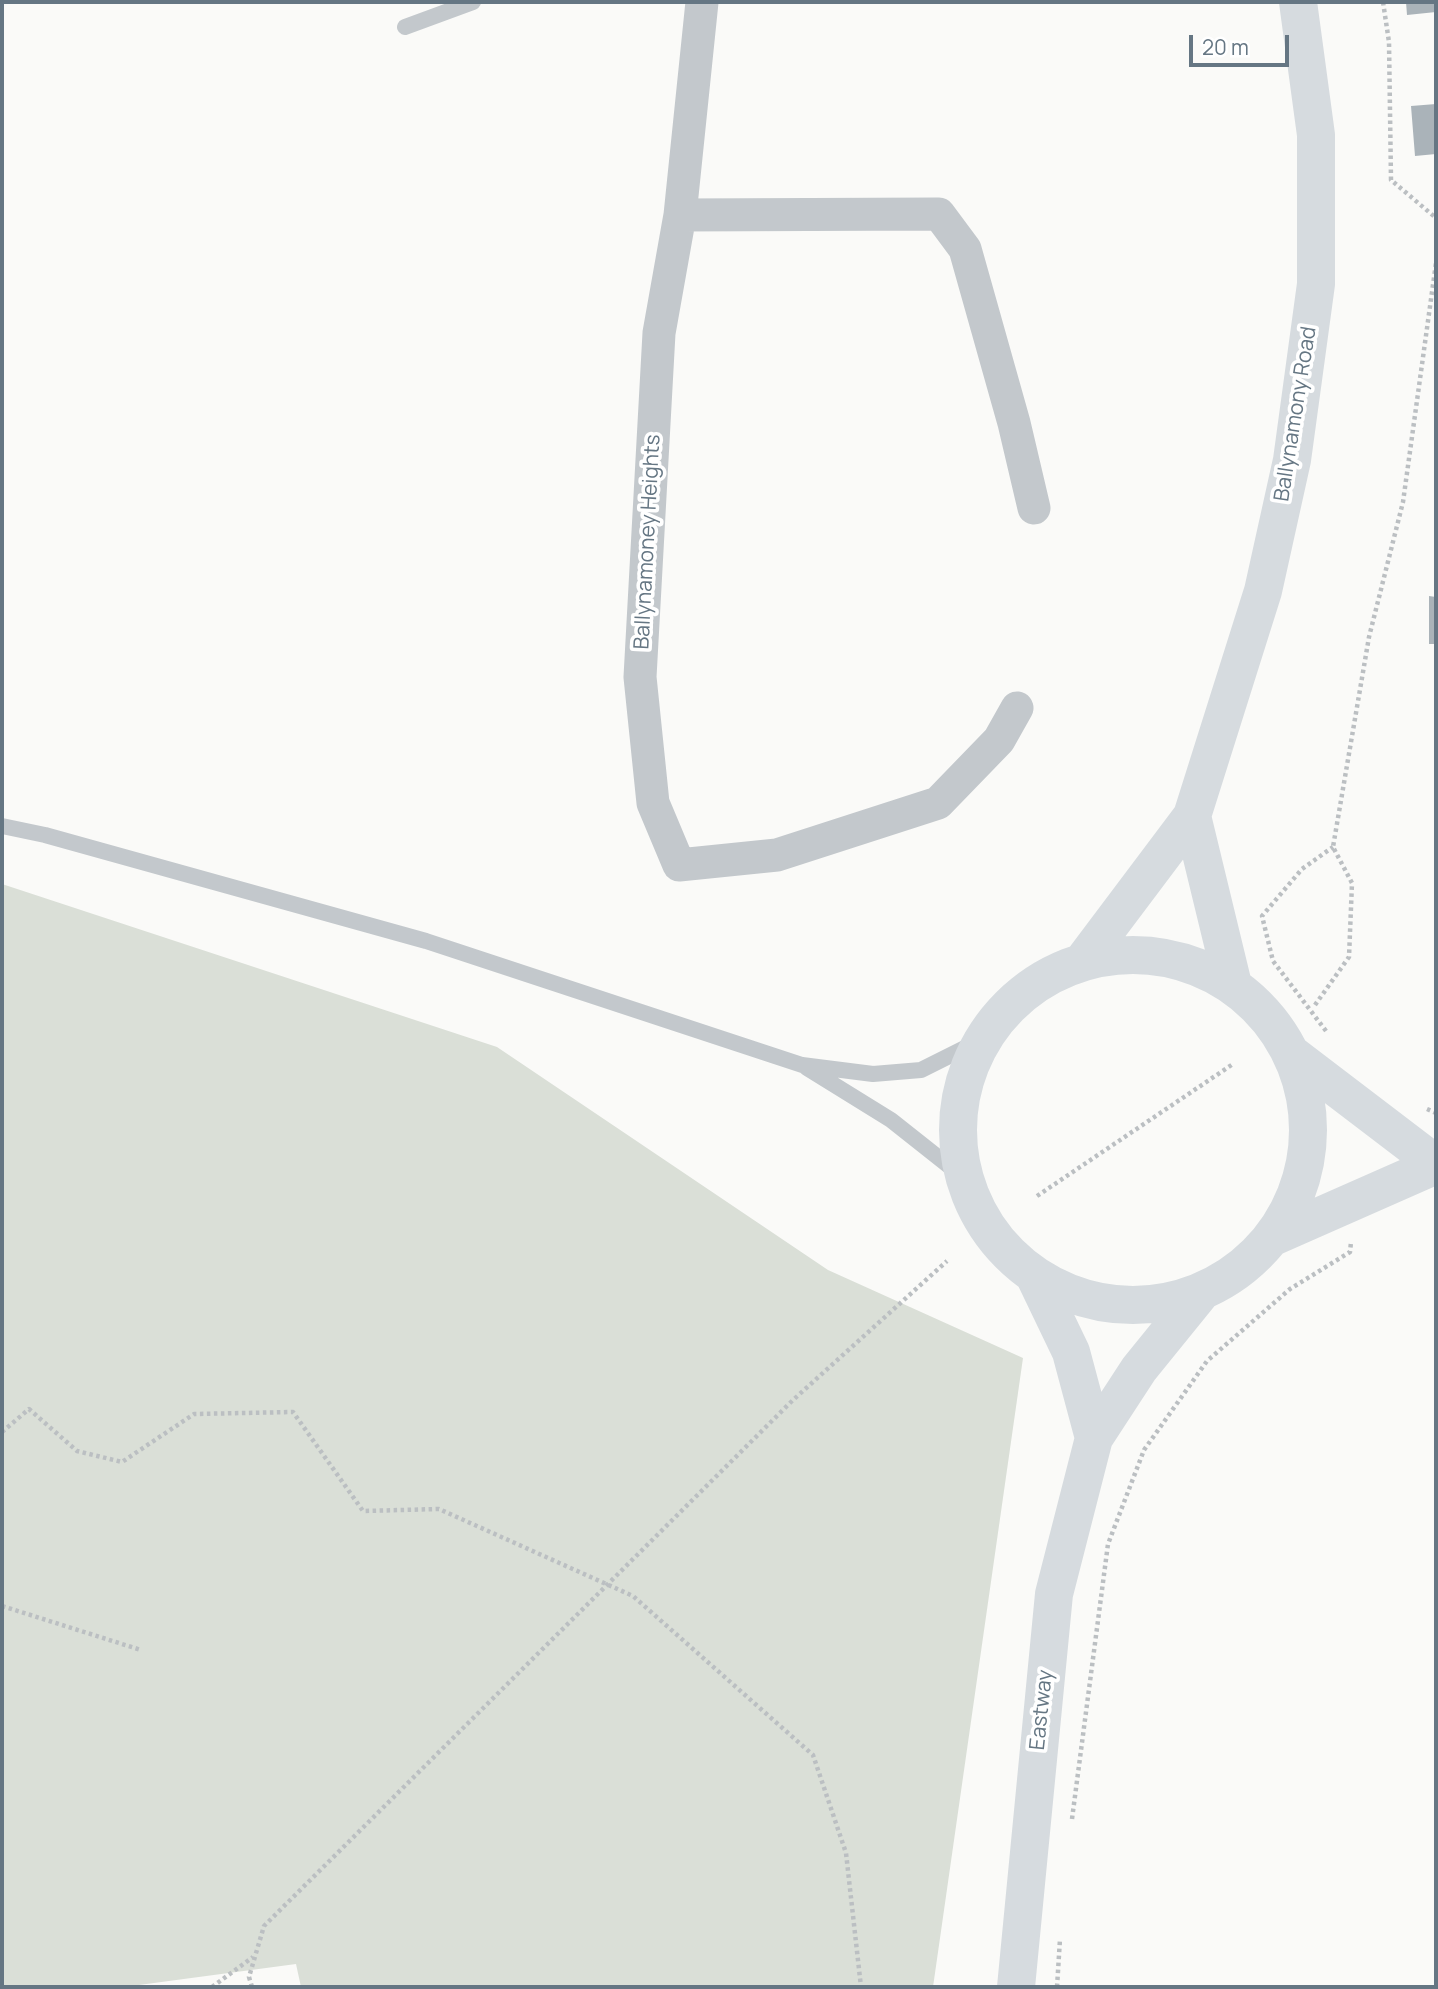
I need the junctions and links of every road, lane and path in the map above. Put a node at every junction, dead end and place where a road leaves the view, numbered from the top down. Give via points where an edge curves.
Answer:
1 (473, 2) edge
2 (702, 2) edge
3 (1298, 2) edge
4 (1383, 2) edge
5 (405, 27) dead end
6 (680, 215) junction
7 (1436, 218) edge
8 (1436, 263) edge
9 (1034, 508) dead end
10 (1017, 708) dead end
11 (1192, 816) junction
12 (2, 826) edge
13 (1332, 847) junction
14 (1083, 961) junction
15 (1233, 985) junction
16 (1315, 1005) dead end
17 (1331, 1038) dead end
18 (983, 1039) junction
19 (1293, 1055) junction
20 (1233, 1064) dead end
21 (802, 1065) junction
22 (1424, 1108) dead end
23 (1436, 1113) edge
24 (1436, 1164) edge
25 (963, 1177) junction
26 (1037, 1196) dead end
27 (1275, 1236) junction
28 (1350, 1252) dead end
29 (947, 1261) dead end
30 (1035, 1277) junction
31 (1199, 1295) junction
32 (2, 1432) edge
33 (1094, 1438) junction
34 (606, 1583) junction
35 (2, 1606) edge
36 (141, 1650) dead end
37 (1070, 1830) dead end
38 (1060, 1936) dead end
39 (254, 1956) junction
40 (212, 1987) edge
41 (252, 1987) edge
42 (861, 1987) edge
43 (1016, 1987) edge
44 (1057, 1987) edge

1 - 5 lane
2 - 6 street, Ballynamoney Heights
3 - 11 main road, Ballynamony Road via 1316,135 1316,284 1292,460 1263,591
4 - 7 path via 1389,42 1391,180
6 - 9 street via 939,214 965,249
6 - 10 street, Ballynamoney Heights via 659,333 640,677 653,803 679,865 777,855 938,803 999,740
8 - 13 path via 1403,502 1369,637
11 - 14 main road, Ballynamony Road
11 - 15 main road
12 - 21 lane via 426,941
13 - 16 path via 1352,883 1349,957
13 - 17 path via 1302,869 1262,916 1273,961
14 - 15 main road via 1135,954 1186,962
14 - 18 main road via 1043,978 1009,1005
15 - 19 main road via 1268,1016
18 - 21 lane via 921,1070 873,1074
18 - 25 main road via 963,1082 957,1130
19 - 24 main road
19 - 27 main road via 1307,1101 1309,1148 1298,1194
20 - 26 path
21 - 25 lane via 891,1120
22 - 23 path
24 - 27 main road
25 - 30 main road via 1003,1250
27 - 31 main road via 1241,1271
28 - 37 path via 1290,1289 1207,1361 1144,1450 1108,1544
29 - 34 path via 793,1400
30 - 31 main road via 1086,1301 1143,1307
30 - 33 main road, Eastway via 1071,1352
31 - 33 main road, Eastway via 1139,1369
32 - 34 path via 29,1409 77,1451 122,1462 194,1414 293,1412 363,1511 439,1509
33 - 43 main road, Eastway via 1054,1594
34 - 39 path via 264,1926
34 - 42 path via 633,1596 813,1755 846,1853
35 - 36 path
38 - 44 path
39 - 40 path
39 - 41 path via 249,1977

